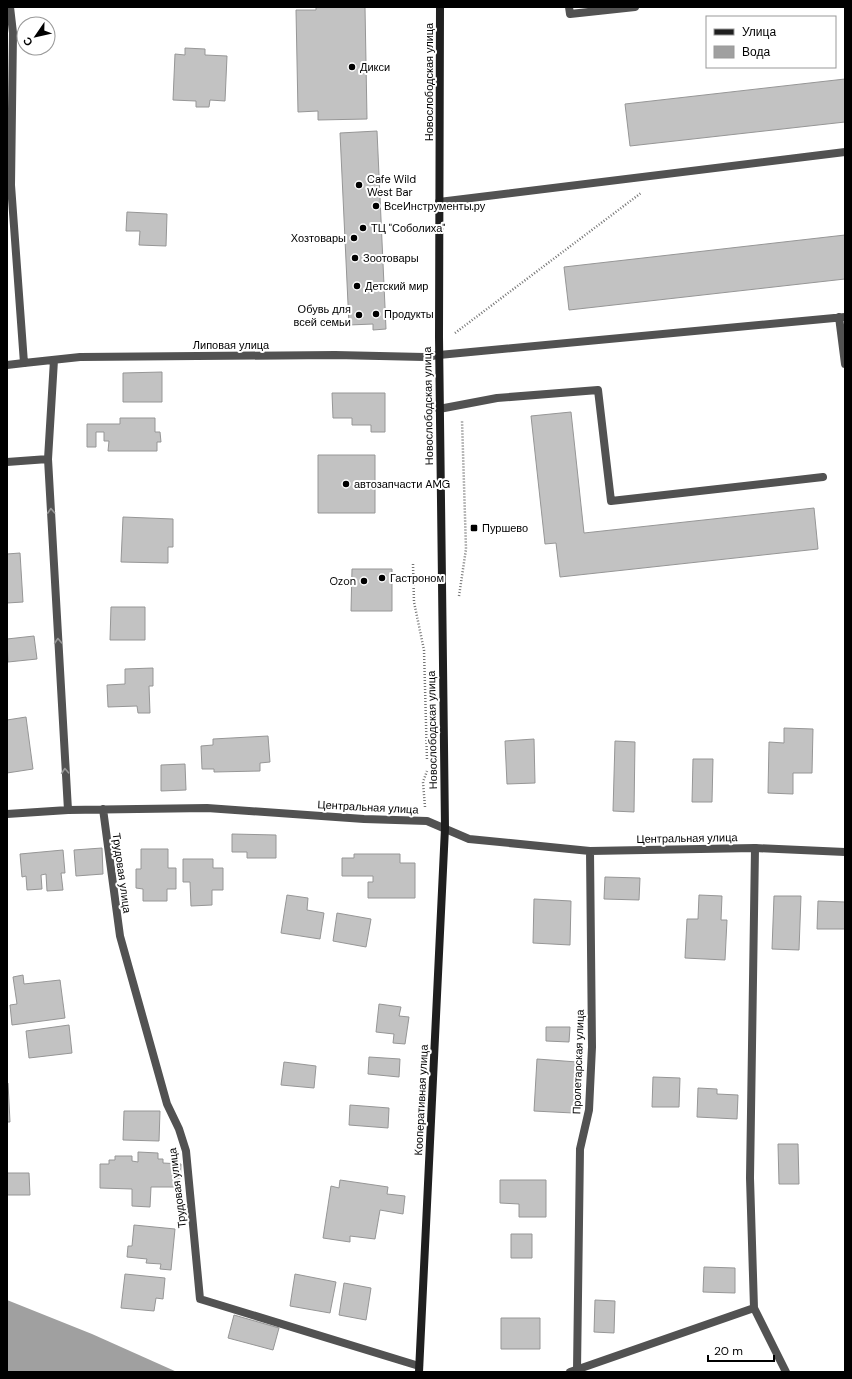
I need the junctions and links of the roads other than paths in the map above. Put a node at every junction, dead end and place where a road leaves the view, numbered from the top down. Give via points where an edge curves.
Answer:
1 (10, 7) edge
2 (440, 7) edge
3 (569, 7) edge
4 (635, 7) edge
5 (845, 152) edge
6 (439, 202) junction
7 (842, 317) edge
8 (439, 355) junction
9 (54, 360) junction
10 (24, 363) junction
11 (845, 364) edge
12 (7, 365) edge
13 (439, 409) junction
14 (48, 459) junction
15 (7, 462) edge
16 (823, 477) dead end
17 (103, 809) junction
18 (68, 810) junction
19 (7, 814) edge
20 (445, 828) junction
21 (754, 848) junction
22 (590, 851) junction
23 (845, 852) edge
24 (754, 1308) junction
25 (419, 1369) edge
26 (573, 1371) edge
27 (786, 1372) edge

1 - 10 street via 13,33 11,185
2 - 6 main road, Новослободская улица
3 - 4 street via 570,14
5 - 6 street
6 - 8 main road, Новослободская улица
7 - 8 street, Липовая улица
7 - 11 street
8 - 9 street, Липовая улица via 80,356
8 - 13 main road, Новослободская улица
9 - 10 street, Липовая улица
9 - 14 street
10 - 12 street, Липовая улица
13 - 16 street via 497,398 598,390 611,501
13 - 20 main road, Новослободская улица
14 - 15 street
18 -> 14 street
17 - 18 street, Центральная улица
17 - 20 street, Центральная улица via 207,808 427,821
17 - 25 street, Трудовая улица via 120,936 167,1104 186,1151 200,1299
18 - 19 street, Центральная улица
20 - 22 street, Центральная улица via 469,839
20 - 25 main road, Кооперативная улица
21 - 22 street, Центральная улица
21 - 23 street, Центральная улица
21 - 24 street via 750,1178
22 - 26 street, Пролетарская улица via 592,1047 589,1110 580,1149
24 - 26 street
24 - 27 street

